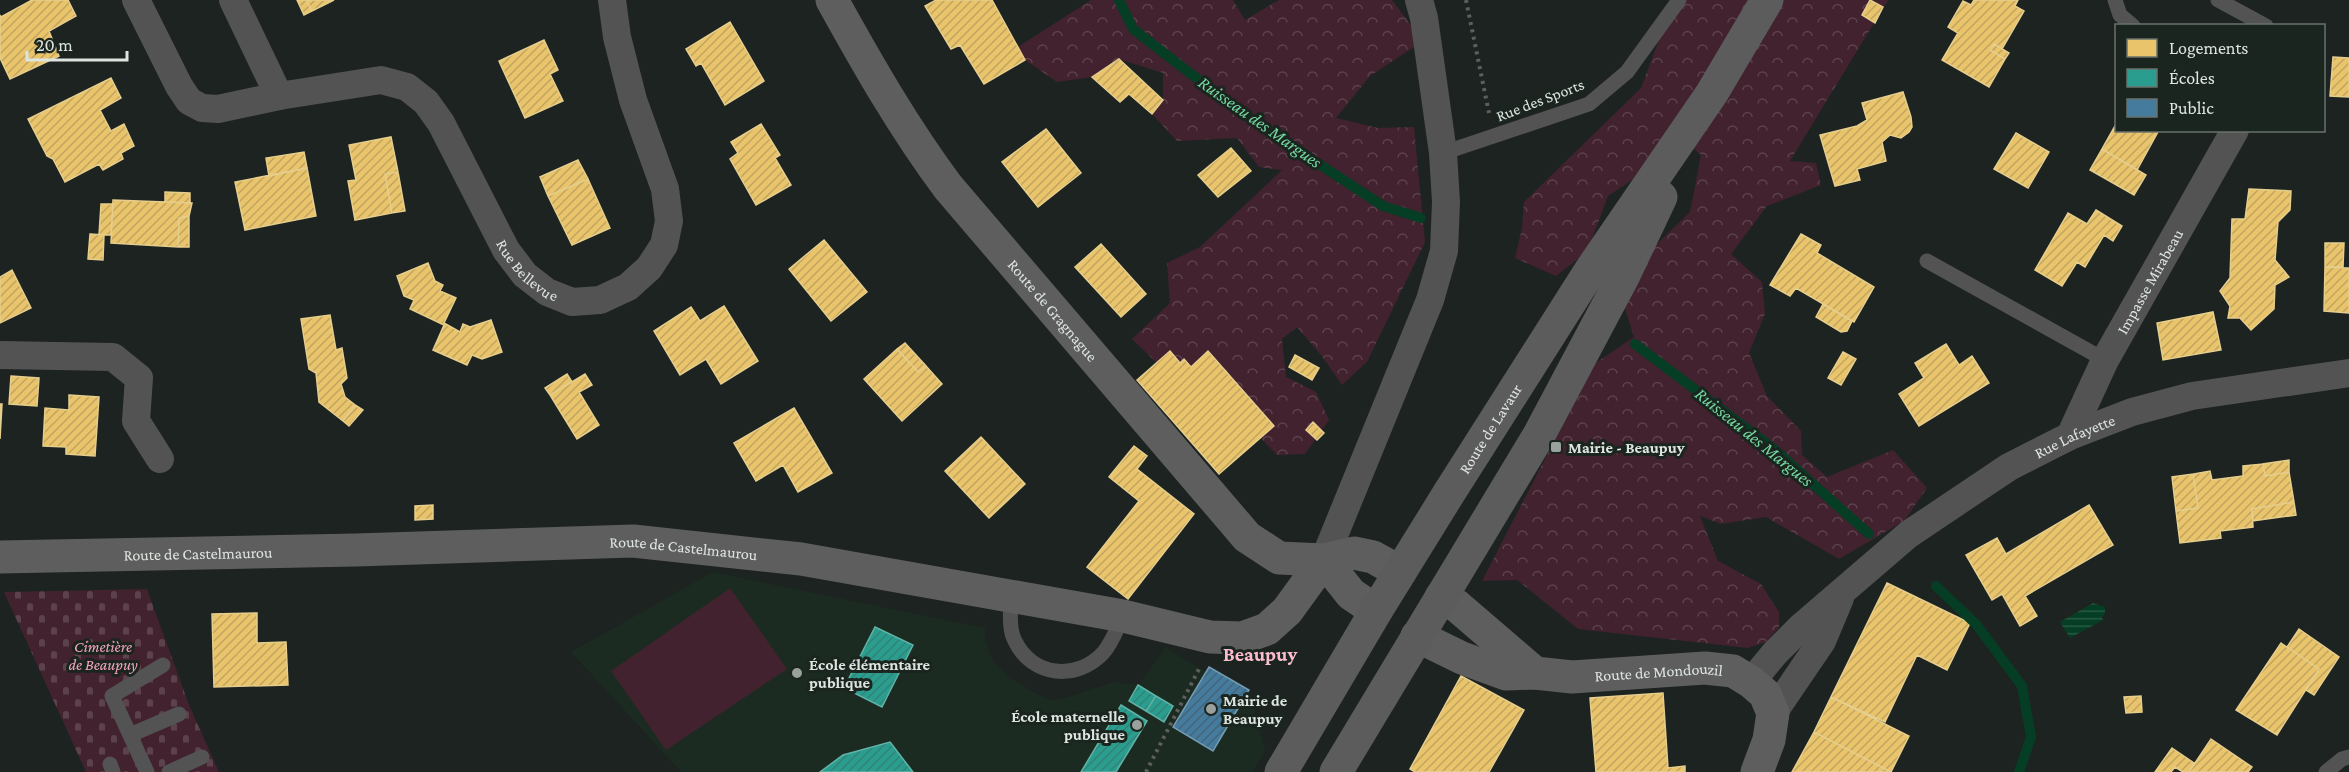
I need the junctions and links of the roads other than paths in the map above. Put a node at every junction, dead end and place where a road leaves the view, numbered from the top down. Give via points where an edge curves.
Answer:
1 (136, 0) edge
2 (233, 0) edge
3 (612, 0) edge
4 (832, 0) edge
5 (1419, 0) edge
6 (1679, 0) edge
7 (1767, 0) edge
8 (2115, 0) edge
9 (2218, 0) edge
10 (2131, 24) edge
11 (2262, 24) edge
12 (1712, 93) junction
13 (279, 96) junction
14 (2234, 132) edge
15 (1443, 153) junction
16 (1927, 261) dead end
17 (0, 355) edge
18 (2105, 360) junction
19 (2349, 373) edge
20 (2070, 436) junction
21 (160, 459) dead end
22 (0, 557) edge
23 (1324, 560) junction
24 (1400, 572) junction
25 (1842, 594) junction
26 (1011, 595) junction
27 (1441, 597) junction
28 (1376, 611) junction
29 (1123, 616) junction
30 (1417, 636) junction
31 (163, 665) dead end
32 (1535, 674) junction
33 (1751, 682) junction
34 (1773, 713) junction
35 (179, 714) dead end
36 (130, 735) junction
37 (202, 757) dead end
38 (2349, 758) edge
39 (147, 772) edge
40 (170, 772) edge
41 (1281, 772) edge
42 (1336, 772) edge
43 (1757, 772) edge
44 (2326, 772) edge

1 - 13 street, Rue Bellevue via 189,101 202,108 218,109
2 - 13 street
3 - 13 street, Rue Bellevue via 633,100 665,189 669,221 664,245 649,268 628,287 600,300 572,302 547,292 525,274 506,250 441,123 426,102 406,87 381,80
4 - 23 street, Route de Gragnague via 876,80 948,187 1200,485 1247,537 1279,558
5 - 15 street
6 - 15 lane, Rue des Sports via 1627,72 1589,104
7 - 12 main road, Route de Lavaur
8 - 10 lane via 2120,15
9 - 11 lane
12 - 24 main road, Route de Lavaur via 1590,271
12 - 27 main road, Route de Lavaur via 1544,426
14 - 18 street, Impasse Mirabeau
15 - 23 street via 1444,251 1430,300
16 - 18 lane
17 - 21 street via 113,357 139,378 136,421
18 - 20 street, Impasse Mirabeau
19 - 20 street, Rue Lafayette via 2192,396 2132,412
20 - 25 street, Rue Lafayette via 2009,467 1909,534
22 - 26 street, Route de Castelmaurou via 633,541 801,559
23 - 24 street, Route de Gragnague via 1354,552 1374,557
23 - 28 street via 1351,594
23 - 29 street, Route de Castelmaurou via 1287,611 1267,629 1242,638 1210,637
24 - 27 main road
24 - 28 main road, Route de Lavaur
25 - 33 street, Rue Lafayette via 1788,640
25 - 34 street, Rue Lafayette via 1822,641
26 - 29 street, Route de Castelmaurou
26 - 29 lane via 1015,642 1031,663 1057,672 1075,671 1093,663 1105,651
27 - 30 main road, Route de Lavaur
27 - 32 street via 1457,606
28 - 30 main road
28 - 41 main road, Route de Lavaur
30 - 32 street, Route de Mondouzil via 1506,674
30 - 42 main road, Route de Lavaur
31 - 36 lane via 112,696
32 - 33 street, Route de Mondouzil via 1572,677 1705,668 1733,672
33 - 34 street, Route de Mondouzil via 1765,694
34 - 43 street via 1769,740
35 - 36 lane
36 - 39 lane
37 - 40 lane
38 - 44 lane

